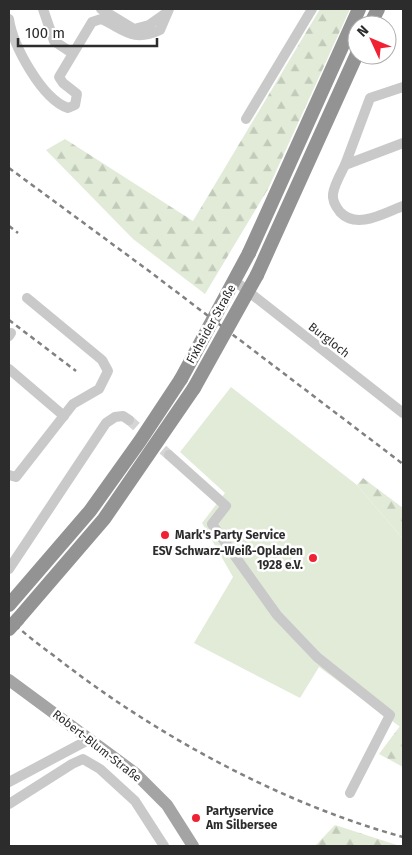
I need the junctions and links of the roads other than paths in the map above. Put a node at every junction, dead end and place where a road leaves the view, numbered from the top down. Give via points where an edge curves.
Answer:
1 (43, 9) edge
2 (101, 9) edge
3 (312, 9) edge
4 (359, 9) edge
5 (168, 11) edge
6 (9, 19) edge
7 (72, 53) junction
8 (352, 65) edge
9 (403, 87) edge
10 (246, 119) dead end
11 (403, 143) edge
12 (345, 164) junction
13 (403, 206) edge
14 (240, 285) dead end
15 (26, 298) dead end
16 (9, 369) edge
17 (403, 413) edge
18 (64, 416) junction
19 (129, 420) dead end
20 (169, 455) tunnel mouth
21 (9, 474) edge
22 (9, 569) edge
23 (9, 605) edge
24 (14, 624) edge
25 (9, 680) edge
26 (90, 739) junction
27 (9, 782) edge
28 (350, 793) dead end
29 (9, 804) edge
30 (164, 846) edge
31 (193, 846) edge

1 - 7 street via 54,41
2 - 5 street via 134,29 149,25
3 - 10 street
4 - 23 highway, Fixheider Straße, bridge via 249,253 181,379 90,511
5 - 7 street via 160,30 146,35 130,35 98,19 90,24
6 - 7 street via 14,37 42,88 68,108 75,105 77,94 63,84 60,77
8 - 24 highway, Fixheider Straße, bridge via 257,275 194,388 104,519
9 - 12 street via 370,98
11 - 12 street
12 - 13 street via 333,193 334,203 345,216 362,220
14 - 17 street, Burgloch
15 - 18 street via 107,365 107,378 99,389 73,404
16 - 18 street
18 - 21 street via 16,477
19 - 22 street via 123,416 115,417 106,423
20 - 28 street via 226,506 212,524 277,615 317,657 390,715
25 - 26 main road, Robert-Blum-Straße
26 - 27 street
26 - 31 main road, Robert-Blum-Straße via 135,773 167,805
29 - 30 street via 83,759 100,769 135,801

